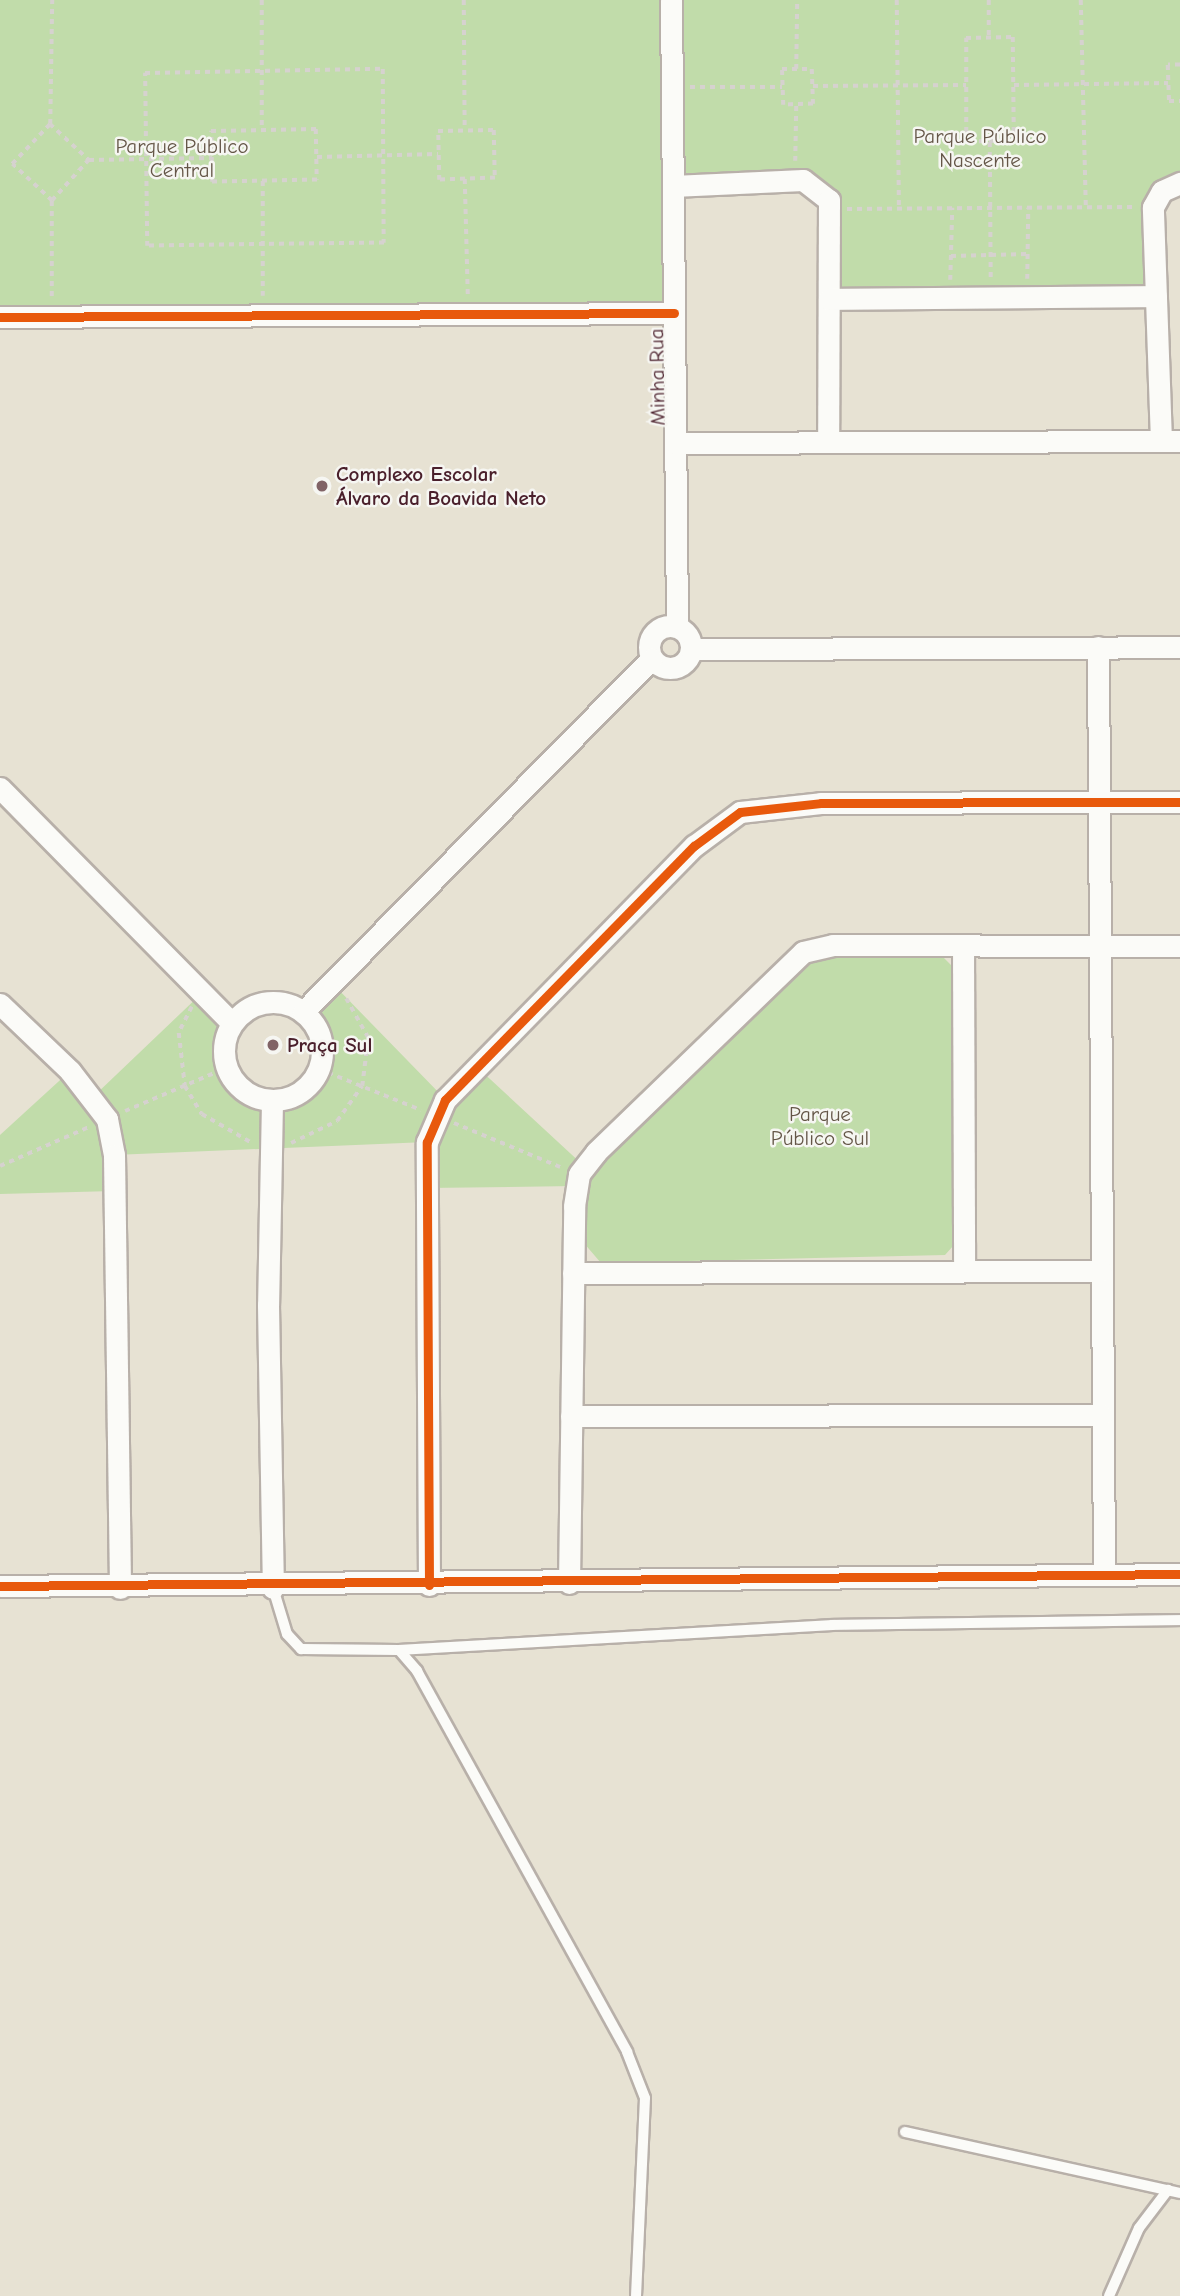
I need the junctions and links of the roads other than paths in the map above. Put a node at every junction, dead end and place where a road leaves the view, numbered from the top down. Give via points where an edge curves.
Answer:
1 (671, 0) edge
2 (1180, 183) edge
3 (673, 186) junction
4 (1156, 296) junction
5 (829, 299) junction
6 (674, 313) junction
7 (0, 317) edge
8 (1170, 441) edge
9 (828, 442) junction
10 (676, 443) junction
11 (677, 627) junction
12 (1098, 647) junction
13 (1180, 648) edge
14 (691, 649) junction
15 (651, 659) junction
16 (0, 788) edge
17 (1100, 802) junction
18 (1180, 802) edge
19 (963, 945) junction
20 (1103, 946) junction
21 (1180, 946) edge
22 (0, 1004) edge
23 (303, 1012) junction
24 (233, 1023) junction
25 (272, 1101) junction
26 (964, 1269) junction
27 (1101, 1271) junction
28 (573, 1273) junction
29 (572, 1416) junction
30 (1101, 1416) junction
31 (1180, 1574) edge
32 (1104, 1575) junction
33 (569, 1583) junction
34 (429, 1585) junction
35 (0, 1586) edge
36 (274, 1587) junction
37 (120, 1588) junction
38 (1180, 1620) edge
39 (399, 1650) junction
40 (905, 2132) dead end
41 (1174, 2191) edge
42 (636, 2296) edge
43 (1109, 2296) edge

1 - 3 street, Minha Rua
2 - 4 street via 1162,191 1153,207
3 - 5 street via 795,180 818,186 829,209
3 - 6 street, Minha Rua
4 - 5 street
4 - 8 street
5 - 9 street
6 - 7 street
6 - 10 street, Minha Rua
8 - 9 street
9 - 10 street
10 - 11 street, Minha Rua
11 - 14 street
11 - 15 street via 653,634
12 - 13 street
12 - 14 street
12 - 17 street
14 - 15 street via 675,668
15 - 23 street
16 - 24 street
17 - 18 street
17 - 20 street
17 - 34 street via 821,803 740,812 694,846 445,1100 427,1142
19 - 20 street
19 - 26 street
19 - 28 street via 833,945 803,952 779,968 584,1166 575,1186
20 - 21 street
20 - 27 street
22 - 37 street via 69,1070 107,1119 114,1155
23 - 24 street via 272,1001
23 - 25 street via 321,1037 319,1069 300,1092
24 - 25 street via 226,1037 226,1068 245,1092
25 - 36 street
26 - 27 street
26 - 28 street
27 - 30 street
28 - 29 street
29 - 30 street
29 - 33 street
30 - 32 street
31 - 32 street
32 - 33 street
33 - 34 street
34 - 36 street
35 - 37 street
36 - 37 street
36 - 39 lane via 287,1634 301,1649
38 - 39 lane via 832,1625
39 - 42 lane via 621,2040 645,2098
40 - 41 lane
41 - 43 lane via 1139,2228

